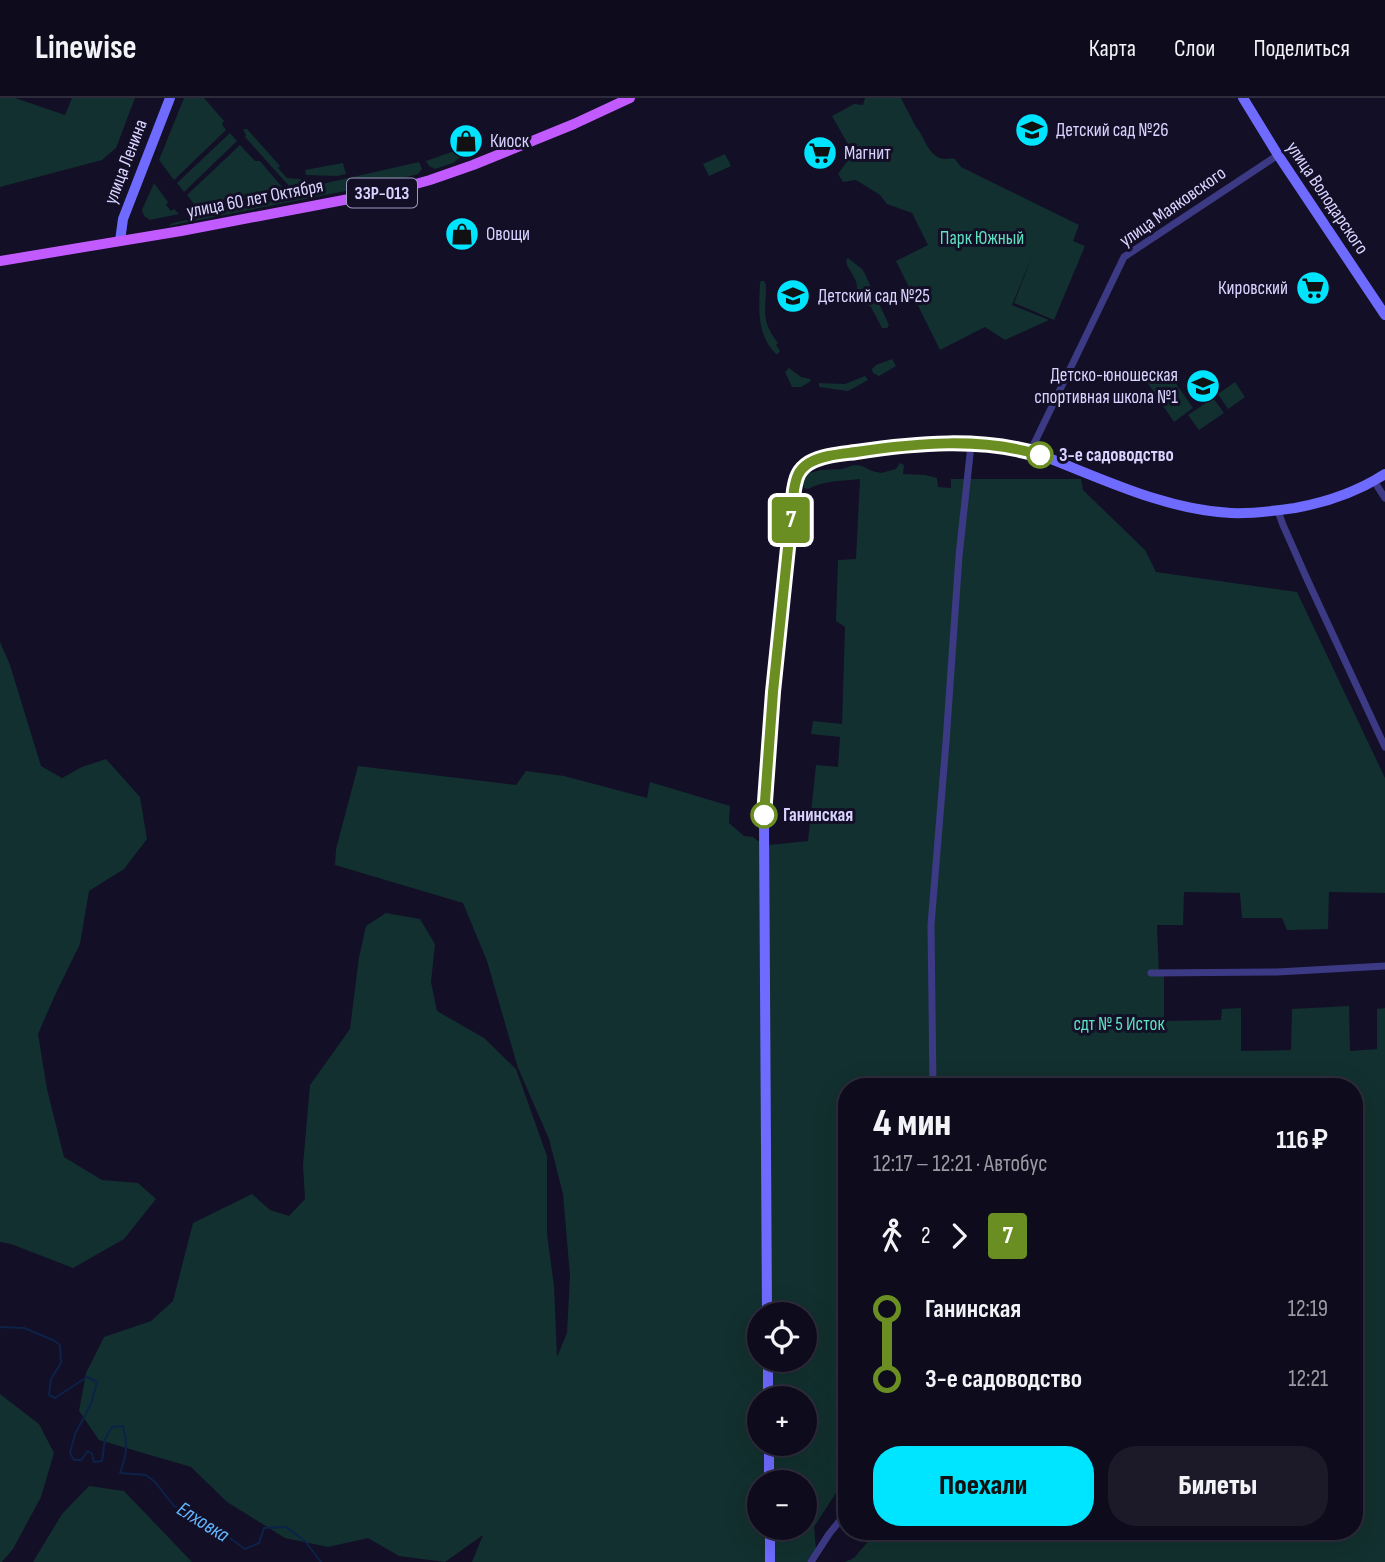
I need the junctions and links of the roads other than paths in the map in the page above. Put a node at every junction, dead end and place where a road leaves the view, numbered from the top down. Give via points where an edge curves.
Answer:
1 (170, 98) edge
2 (630, 98) edge
3 (1243, 98) edge
4 (1278, 155) junction
5 (120, 241) junction
6 (0, 261) edge
7 (1385, 315) edge
8 (971, 445) junction
9 (1030, 452) junction
10 (1385, 474) edge
11 (1374, 481) junction
12 (1385, 498) edge
13 (1278, 510) junction
14 (1385, 747) edge
15 (1385, 966) edge
16 (1151, 973) dead end
17 (933, 1078) edge
18 (767, 1302) edge
19 (838, 1523) edge
20 (770, 1540) edge
21 (770, 1562) edge
22 (811, 1562) edge

1 - 5 street, улица Ленина via 123,219
2 - 5 main road, улица 60 лет Октября / 33Р-013 via 553,133 391,191
3 - 4 street, улица Володарского
4 - 7 street, улица Володарского
4 - 9 street, улица Маяковского via 1124,257
5 - 6 main road, 33Р-013
8 - 9 street
8 - 17 street via 931,925
8 - 18 street via 921,444 828,456 808,464 795,480 765,802
9 - 13 street via 1147,496 1199,509 1230,513
10 - 11 street
11 - 12 street
11 - 13 street via 1333,500
13 - 14 street
15 - 16 street
19 - 22 street
20 - 21 street

